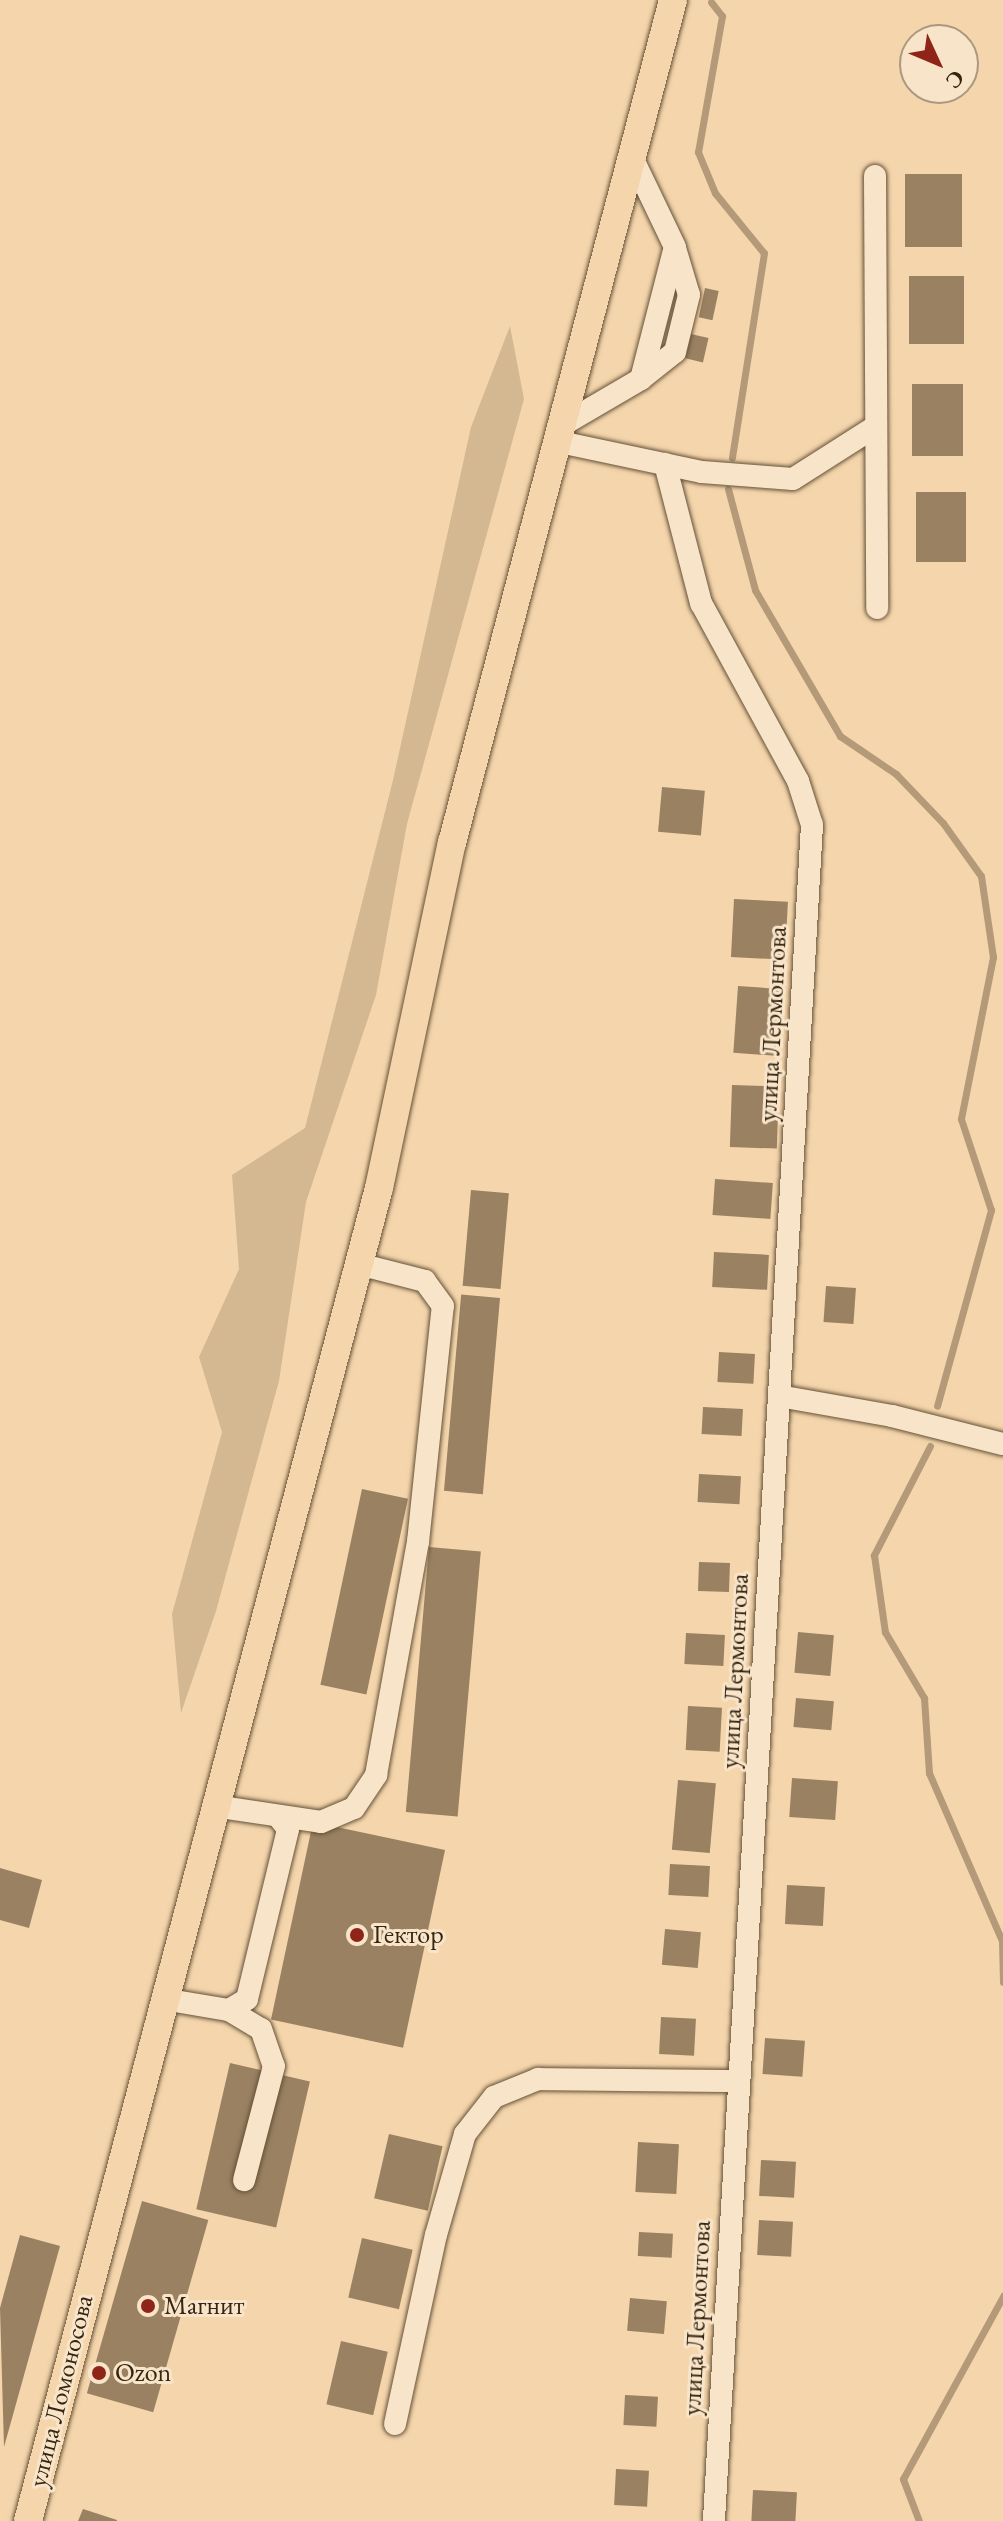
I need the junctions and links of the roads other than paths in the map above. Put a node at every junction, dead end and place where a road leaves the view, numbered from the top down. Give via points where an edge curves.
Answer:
1 (673, 0) edge
2 (631, 155) junction
3 (875, 176) dead end
4 (873, 428) junction
5 (557, 434) junction
6 (665, 464) junction
7 (877, 608) dead end
8 (359, 1264) junction
9 (779, 1396) junction
10 (1003, 1444) edge
11 (214, 1806) junction
12 (278, 1816) junction
13 (163, 1999) junction
14 (229, 2010) junction
15 (739, 2081) junction
16 (244, 2180) dead end
17 (395, 2424) dead end
18 (28, 2521) edge
19 (714, 2521) edge

1 - 2 main road, улица Ломоносова
2 - 5 main road, улица Ломоносова
2 - 5 street via 675,247 641,379
3 - 4 street
4 - 6 street via 793,479
4 - 7 street
5 - 6 street
5 - 8 main road, улица Ломоносова via 452,843
6 - 9 street, улица Лермонтова via 701,603 798,781 812,825
8 - 11 main road, улица Ломоносова
8 - 12 street via 425,1281 443,1306 418,1542 376,1775 354,1808 321,1822
9 - 10 street via 892,1416
9 - 15 street, улица Лермонтова
11 - 12 street
11 - 13 main road, улица Ломоносова
12 - 14 street via 288,1829 247,1999
13 - 14 street
13 - 18 main road, улица Ломоносова
14 - 16 street via 261,2029 274,2066
15 - 17 street via 538,2079 494,2097 465,2134 436,2235
15 - 19 street, улица Лермонтова

